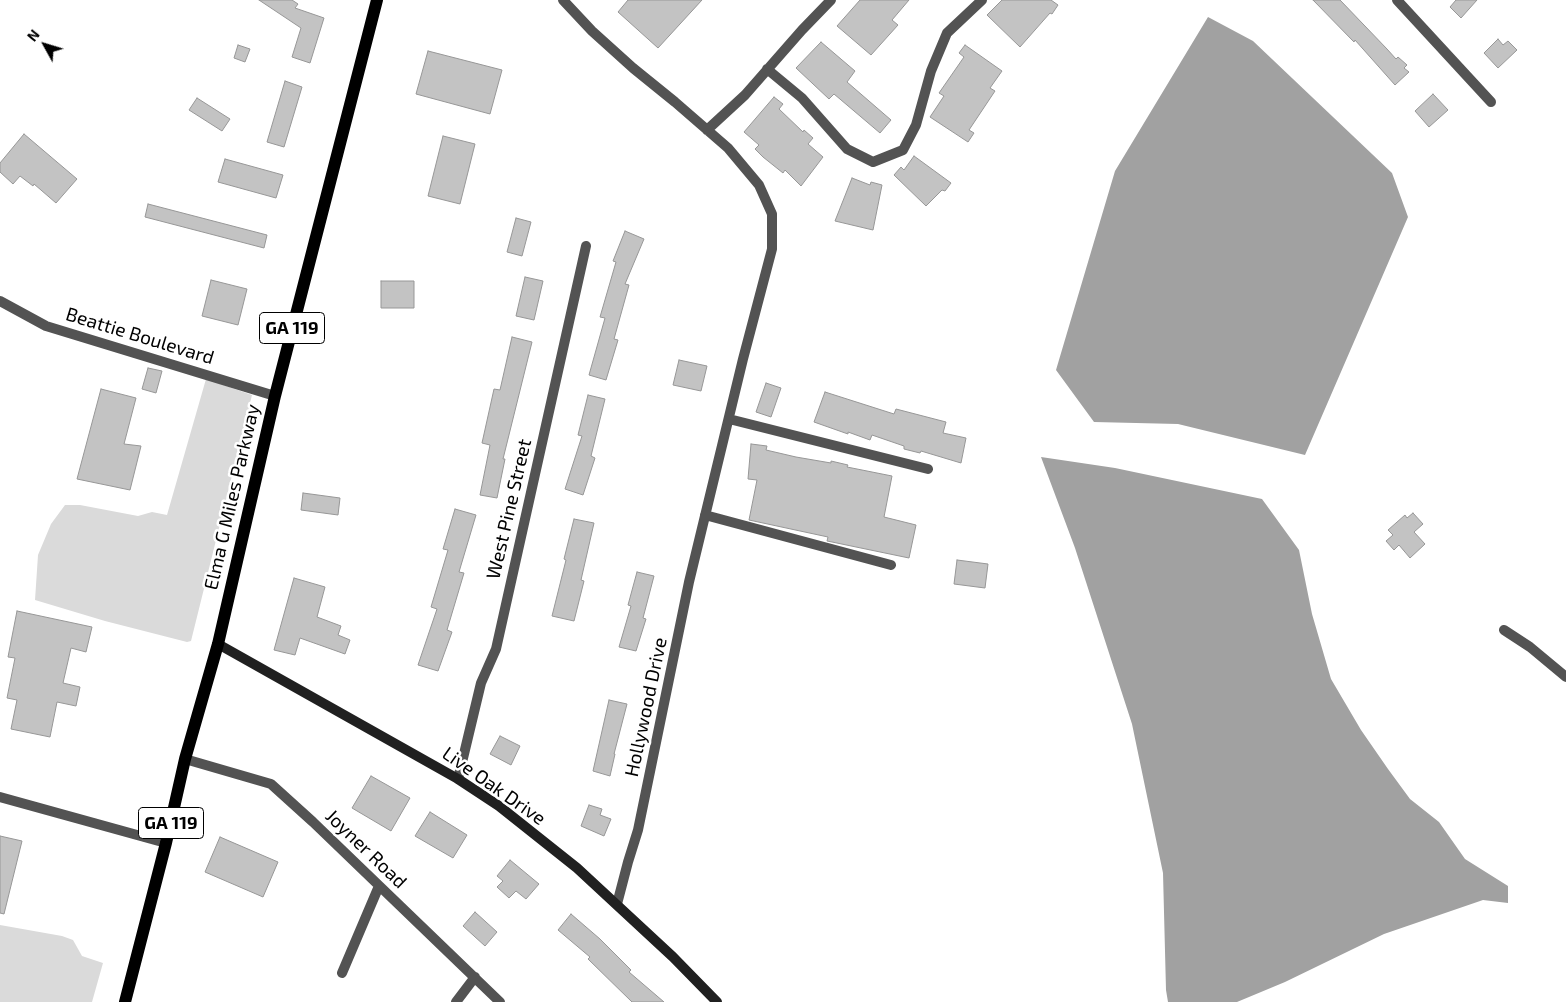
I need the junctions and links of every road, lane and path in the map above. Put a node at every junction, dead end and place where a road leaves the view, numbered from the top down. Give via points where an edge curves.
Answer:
1 (377, 0) edge
2 (563, 0) edge
3 (831, 0) edge
4 (982, 0) edge
5 (1403, 2) edge
6 (767, 70) junction
7 (1492, 102) dead end
8 (707, 130) junction
9 (586, 246) dead end
10 (0, 301) edge
11 (275, 396) junction
12 (728, 419) junction
13 (928, 469) dead end
14 (705, 515) junction
15 (891, 565) dead end
16 (1504, 630) dead end
17 (218, 644) junction
18 (1566, 677) edge
19 (186, 759) junction
20 (458, 778) junction
21 (0, 797) edge
22 (166, 843) junction
23 (378, 886) junction
24 (617, 904) junction
25 (342, 973) dead end
26 (475, 977) junction
27 (125, 1002) edge
28 (456, 1002) edge
29 (500, 1002) edge
30 (717, 1002) edge

1 - 11 main road, Elma G Miles Parkway / GA 119
2 - 8 street, Hollywood Drive via 632,68
3 - 6 street
4 - 6 street via 947,33 931,71 916,125 903,150 873,162 847,149 802,98
5 - 7 street
6 - 8 street
8 - 12 street, Hollywood Drive via 728,148 759,184 772,214 772,249
9 - 20 street, West Pine Street via 496,649 481,683
10 - 11 street, Beattie Boulevard via 46,326
11 - 17 main road, Elma G Miles Parkway / GA 119
12 - 13 street
12 - 14 street, Hollywood Drive
14 - 15 street
14 - 24 street, Hollywood Drive via 638,830
16 - 18 street
17 - 19 main road, Elma G Miles Parkway / GA 119
17 - 20 street, Live Oak Drive
19 - 22 main road, Elma G Miles Parkway / GA 119
19 - 23 street, Joyner Road via 270,784
20 - 24 street, Live Oak Drive via 518,820
21 - 22 street
22 - 27 main road, Elma G Miles Parkway / GA 119
23 - 25 street
23 - 26 street, Joyner Road
24 - 30 street, Live Oak Drive
26 - 28 street
26 - 29 street, Joyner Road

